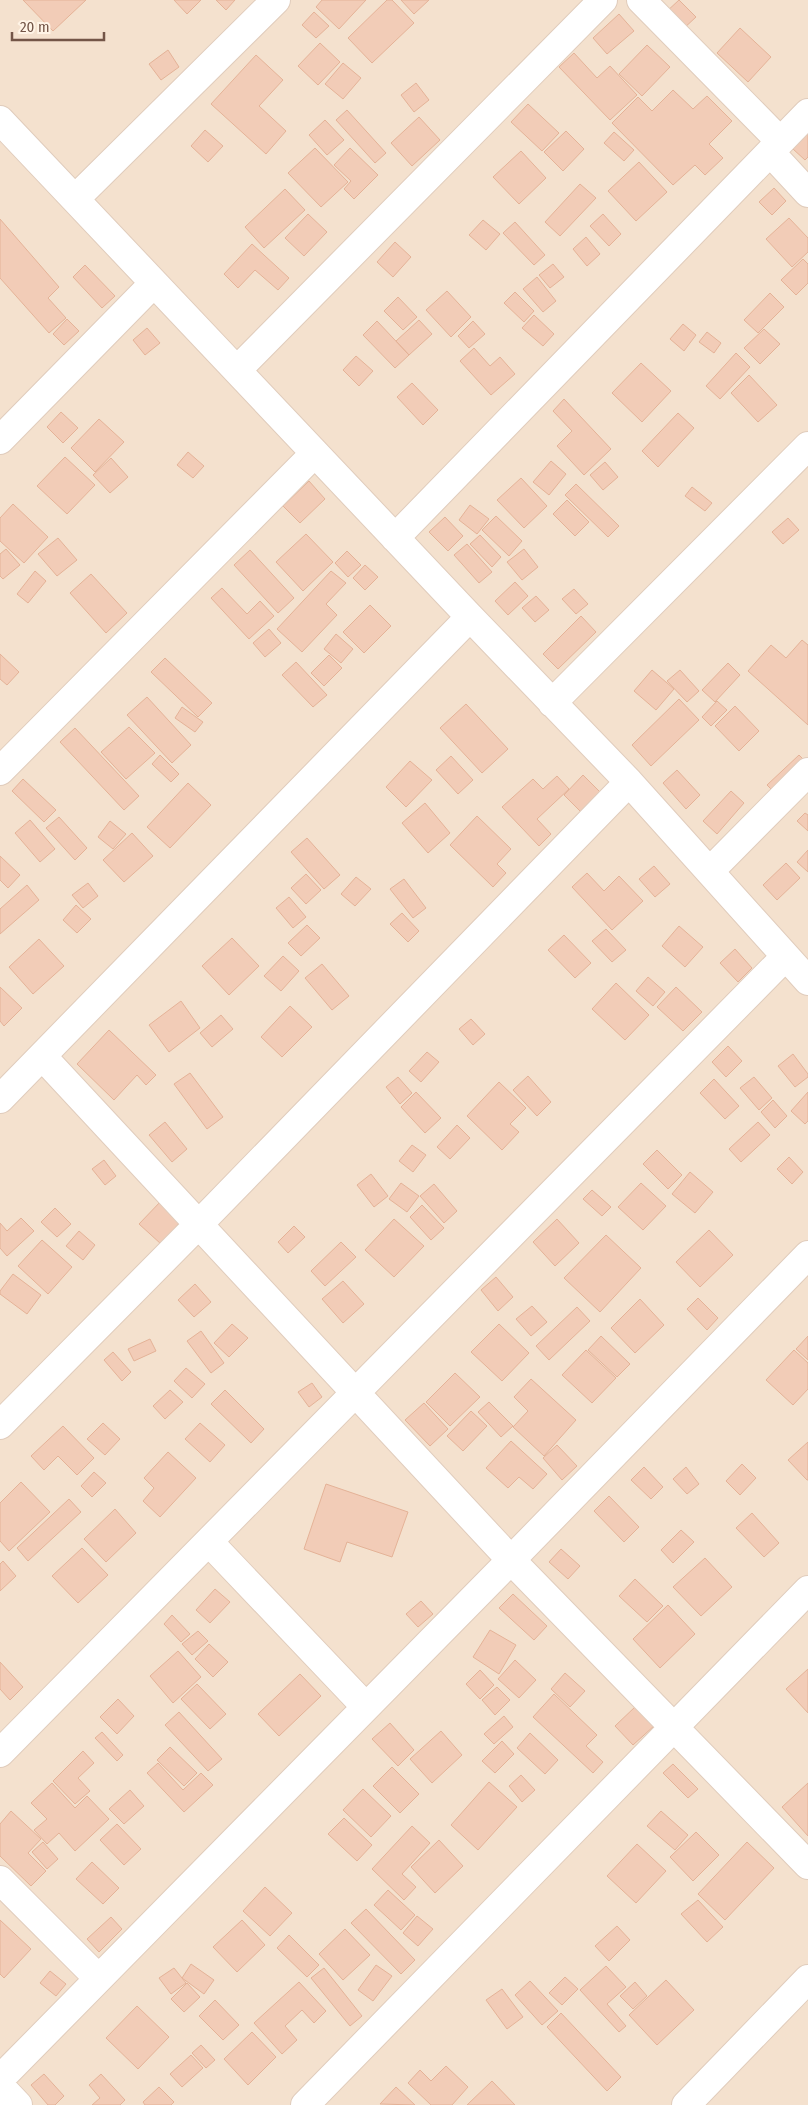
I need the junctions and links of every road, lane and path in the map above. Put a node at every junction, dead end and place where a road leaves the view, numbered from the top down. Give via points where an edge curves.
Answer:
1 (276, 0) edge
2 (603, 0) edge
3 (641, 0) edge
4 (808, 114) edge
5 (0, 120) edge
6 (775, 146) junction
7 (808, 193) edge
8 (75, 199) junction
9 (153, 284) junction
10 (236, 370) junction
11 (0, 440) edge
12 (808, 446) edge
13 (314, 454) junction
14 (395, 538) junction
15 (470, 617) junction
16 (552, 703) junction
17 (0, 771) edge
18 (808, 772) edge
19 (629, 782) junction
20 (710, 871) junction
21 (785, 957) junction
22 (808, 981) edge
23 (42, 1056) junction
24 (0, 1099) edge
25 (199, 1224) junction
26 (808, 1255) edge
27 (355, 1394) junction
28 (0, 1425) edge
29 (209, 1542) junction
30 (512, 1560) junction
31 (808, 1590) edge
32 (366, 1707) junction
33 (674, 1727) junction
34 (0, 1753) edge
35 (808, 1865) edge
36 (0, 1880) edge
37 (98, 1978) junction
38 (808, 1979) edge
39 (0, 2079) edge
40 (0, 2086) edge
41 (18, 2105) edge
42 (304, 2105) edge
43 (686, 2105) edge

1 - 8 street
2 - 10 street
3 - 6 street
4 - 6 street
5 - 8 street
6 - 7 street
6 - 14 street
8 - 9 street
9 - 10 street
9 - 11 street
10 - 13 street
12 - 16 street
13 - 14 street
13 - 17 street
14 - 15 street
15 - 16 street
15 - 23 street
16 - 19 street
18 - 20 street
19 - 20 street
19 - 25 street
20 - 21 street
21 - 22 street
21 - 27 street
23 - 24 street
23 - 25 street
25 - 27 street
25 - 28 street
26 - 30 street
27 - 29 street
27 - 30 street
29 - 32 street
29 - 34 street
30 - 32 street
30 - 33 street
31 - 33 street
32 - 37 street
33 - 35 street
33 - 42 street
36 - 37 street
37 - 39 street
38 - 43 street
40 - 41 street

